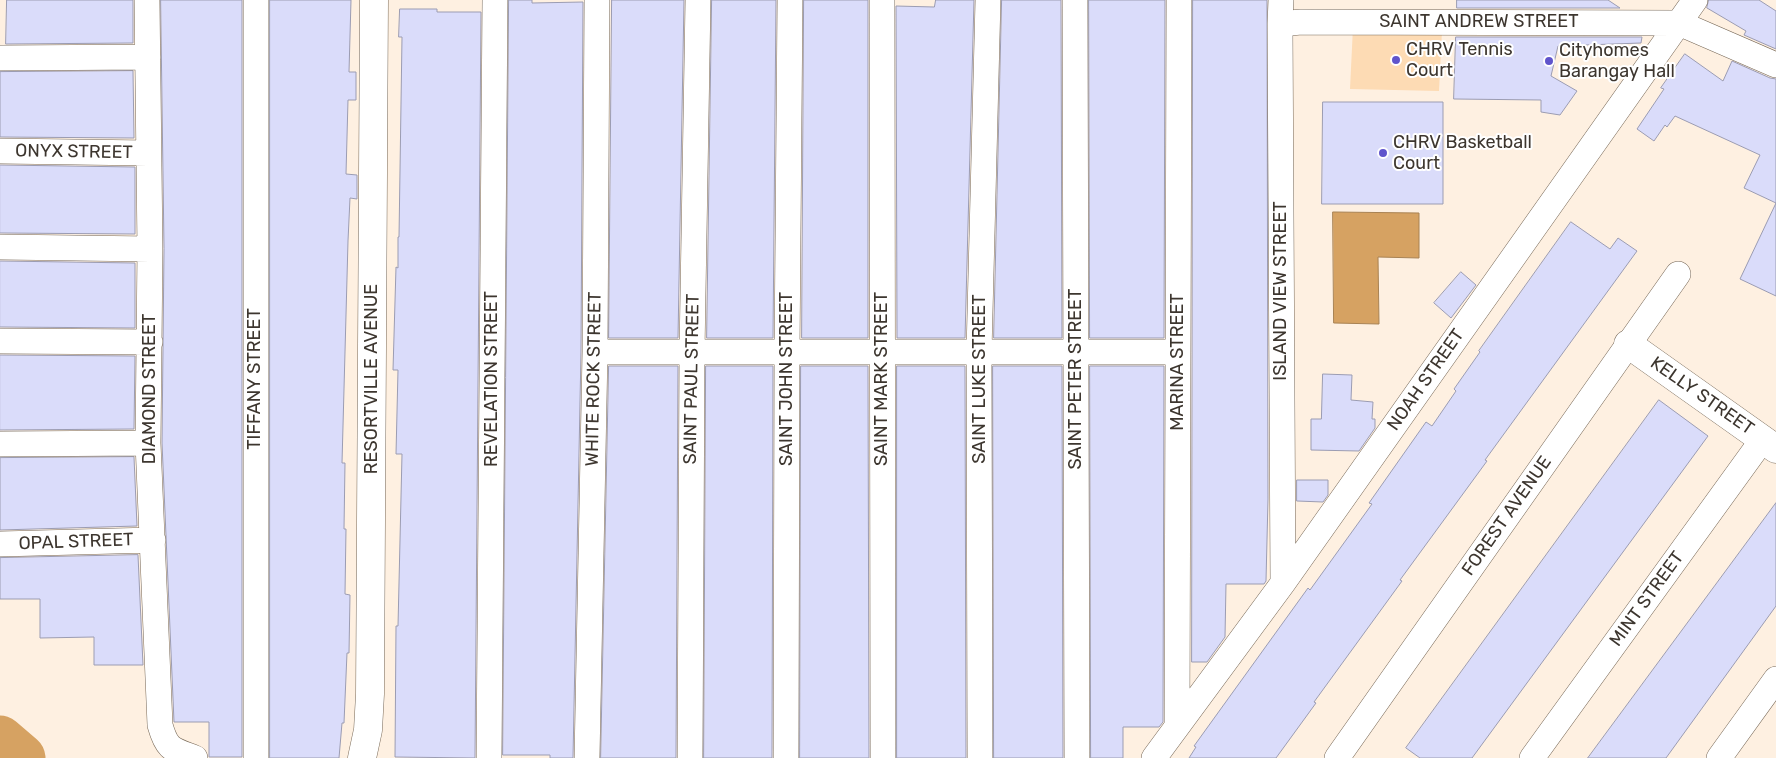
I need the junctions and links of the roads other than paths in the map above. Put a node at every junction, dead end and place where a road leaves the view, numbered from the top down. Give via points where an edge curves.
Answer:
1 (147, 0) edge
2 (256, 0) edge
3 (374, 0) edge
4 (495, 0) edge
5 (597, 0) edge
6 (698, 0) edge
7 (790, 0) edge
8 (882, 0) edge
9 (988, 0) edge
10 (1075, 0) edge
11 (1179, 0) edge
12 (1695, 0) edge
13 (1280, 12) edge
14 (1679, 24) junction
15 (148, 57) junction
16 (0, 58) edge
17 (1776, 65) edge
18 (0, 151) edge
19 (148, 153) junction
20 (0, 247) edge
21 (150, 249) junction
22 (1678, 274) dead end
23 (0, 341) edge
24 (150, 342) junction
25 (1628, 344) junction
26 (595, 352) junction
27 (692, 352) junction
28 (787, 352) junction
29 (882, 352) junction
30 (979, 352) junction
31 (1076, 352) junction
32 (1178, 352) junction
33 (148, 443) junction
34 (0, 444) edge
35 (1769, 444) edge
36 (153, 540) junction
37 (0, 544) edge
38 (1283, 583) junction
39 (1776, 679) edge
40 (1177, 725) junction
41 (195, 758) edge
42 (256, 758) edge
43 (362, 758) edge
44 (489, 758) edge
45 (587, 758) edge
46 (690, 758) edge
47 (786, 758) edge
48 (883, 758) edge
49 (980, 758) edge
50 (1077, 758) edge
51 (1154, 758) edge
52 (1337, 758) edge
53 (1532, 758) edge
54 (1719, 758) edge

1 - 15 street, DIAMOND STREET
2 - 42 street, TIFFANY STREET
3 - 43 street, RESORTVILLE AVENUE via 370,694
4 - 44 street, REVELATION STREET
5 - 26 street, WHITE ROCK STREET
6 - 27 street, SAINT PAUL STREET
7 - 28 street, SAINT JOHN STREET
8 - 29 street, SAINT MARK STREET
9 - 30 street, SAINT LUKE STREET
10 - 31 street, SAINT PETER STREET
11 - 32 street, MARINA STREET
12 - 14 street, NOAH STREET
13 - 14 street, SAINT ANDREW STREET via 1301,22
13 - 38 street, ISLAND VIEW STREET
14 - 17 street
14 - 38 street, NOAH STREET
15 - 16 street
15 - 19 street, DIAMOND STREET
18 - 19 street, ONYX STREET
19 - 21 street, DIAMOND STREET
20 - 21 street
21 - 24 street, DIAMOND STREET
22 - 25 street, FOREST AVENUE
23 - 24 street
24 - 33 street, DIAMOND STREET
25 - 35 street, KELLY STREET
25 - 52 street, FOREST AVENUE
26 - 27 street
26 - 45 street, WHITE ROCK STREET
27 - 28 street
27 - 46 street, SAINT PAUL STREET
28 - 29 street
28 - 47 street, SAINT JOHN STREET
29 - 30 street
29 - 48 street, SAINT MARK STREET
30 - 31 street
30 - 49 street, SAINT LUKE STREET
31 - 32 street
31 - 50 street, SAINT PETER STREET
32 - 40 street, MARINA STREET
33 - 34 street
33 - 36 street, DIAMOND STREET
35 - 53 street, MINT STREET
36 - 37 street, OPAL STREET
36 - 41 street, DIAMOND STREET via 160,725 164,740 171,749
38 - 40 street, NOAH STREET
39 - 54 street
40 - 51 street, NOAH STREET

